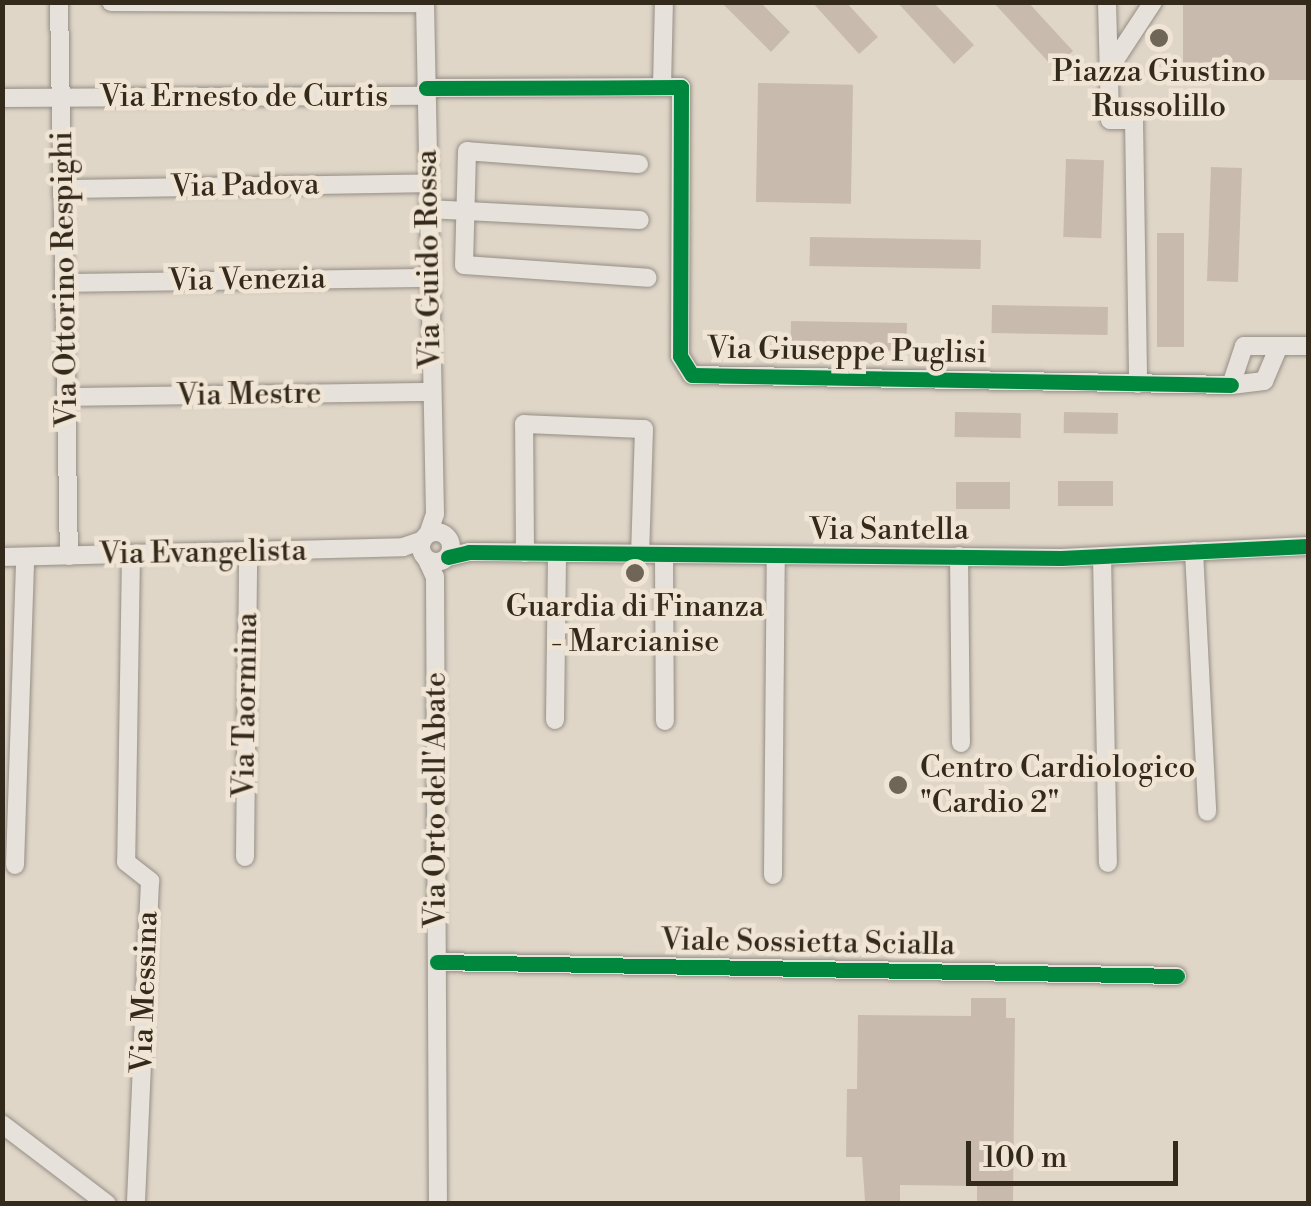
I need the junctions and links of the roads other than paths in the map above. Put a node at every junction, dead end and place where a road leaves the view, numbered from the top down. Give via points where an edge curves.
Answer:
1 (59, 2) edge
2 (111, 2) edge
3 (664, 2) edge
4 (1108, 2) edge
5 (1154, 2) edge
6 (425, 3) edge
7 (1109, 70) junction
8 (672, 87) junction
9 (426, 92) junction
10 (2, 98) edge
11 (61, 98) junction
12 (639, 164) dead end
13 (428, 183) junction
14 (63, 188) junction
15 (428, 209) junction
16 (462, 211) junction
17 (640, 220) dead end
18 (429, 278) junction
19 (648, 278) dead end
20 (65, 283) junction
21 (1279, 346) junction
22 (1308, 346) edge
23 (1138, 384) junction
24 (1231, 385) junction
25 (431, 392) junction
26 (68, 398) junction
27 (1308, 546) edge
28 (436, 551) junction
29 (248, 552) junction
30 (1194, 552) junction
31 (525, 553) junction
32 (556, 553) junction
33 (132, 555) junction
34 (70, 556) junction
35 (640, 556) junction
36 (664, 556) junction
37 (958, 556) junction
38 (1102, 556) junction
39 (2, 557) edge
40 (25, 557) junction
41 (776, 558) junction
42 (556, 720) dead end
43 (665, 721) dead end
44 (961, 742) dead end
45 (1208, 812) dead end
46 (245, 857) dead end
47 (1108, 863) dead end
48 (15, 866) dead end
49 (774, 875) dead end
50 (437, 962) junction
51 (1178, 976) dead end
52 (2, 1124) edge
53 (107, 1204) edge
54 (136, 1204) edge
55 (438, 1204) edge

1 - 11 street, Via Ottorino Respighi
2 - 6 street
3 - 8 street
4 - 7 street
5 - 7 street
6 - 9 street, Via Guido Rossa
7 - 23 street via 1110,120 1134,120
8 - 9 street, Via Ernesto de Curtis
8 - 23 street, Via Giuseppe Puglisi via 680,356 692,374
9 - 11 street, Via Ernesto de Curtis
9 - 13 street, Via Guido Rossa
10 - 11 street, Via Ernesto de Curtis
11 - 14 street, Via Ottorino Respighi
12 - 16 street via 467,151
13 - 14 street, Via Padova
13 - 15 street, Via Guido Rossa
14 - 20 street, Via Ottorino Respighi
15 - 16 street
15 - 18 street, Via Guido Rossa
16 - 17 street
16 - 19 street via 464,266
18 - 20 street, Via Venezia
18 - 25 street, Via Guido Rossa
20 - 26 street, Via Ottorino Respighi
21 - 22 street
21 - 24 street via 1264,381
21 - 24 street via 1244,346
23 - 24 street, Via Giuseppe Puglisi
25 - 26 street, Via Mestre
25 - 28 street, Via Guido Rossa
26 - 34 street, Via Ottorino Respighi
27 - 30 street, Via Santella
28 - 29 street, Via Evangelista
28 - 31 street, Via Santella
28 - 50 street, Via Orto dell'Abate
29 - 33 street, Via Evangelista
29 - 46 street, Via Taormina
30 - 38 street, Via Santella
30 - 45 street
31 - 32 street, Via Santella
31 - 35 street via 524,424 644,429
32 - 35 street, Via Santella
32 - 42 street
33 - 34 street, Via Evangelista
33 - 54 street, Via Messina via 126,862 150,882
34 - 40 street, Via Evangelista
35 - 36 street, Via Santella
36 - 41 street, Via Santella
36 - 43 street
37 - 38 street, Via Santella
37 - 41 street, Via Santella
37 - 44 street
38 - 47 street
39 - 40 street, Via Evangelista
40 - 48 street
41 - 49 street
50 - 51 street, Viale Sossietta Scialla
50 - 55 street, Via Orto dell'Abate
52 - 53 street

